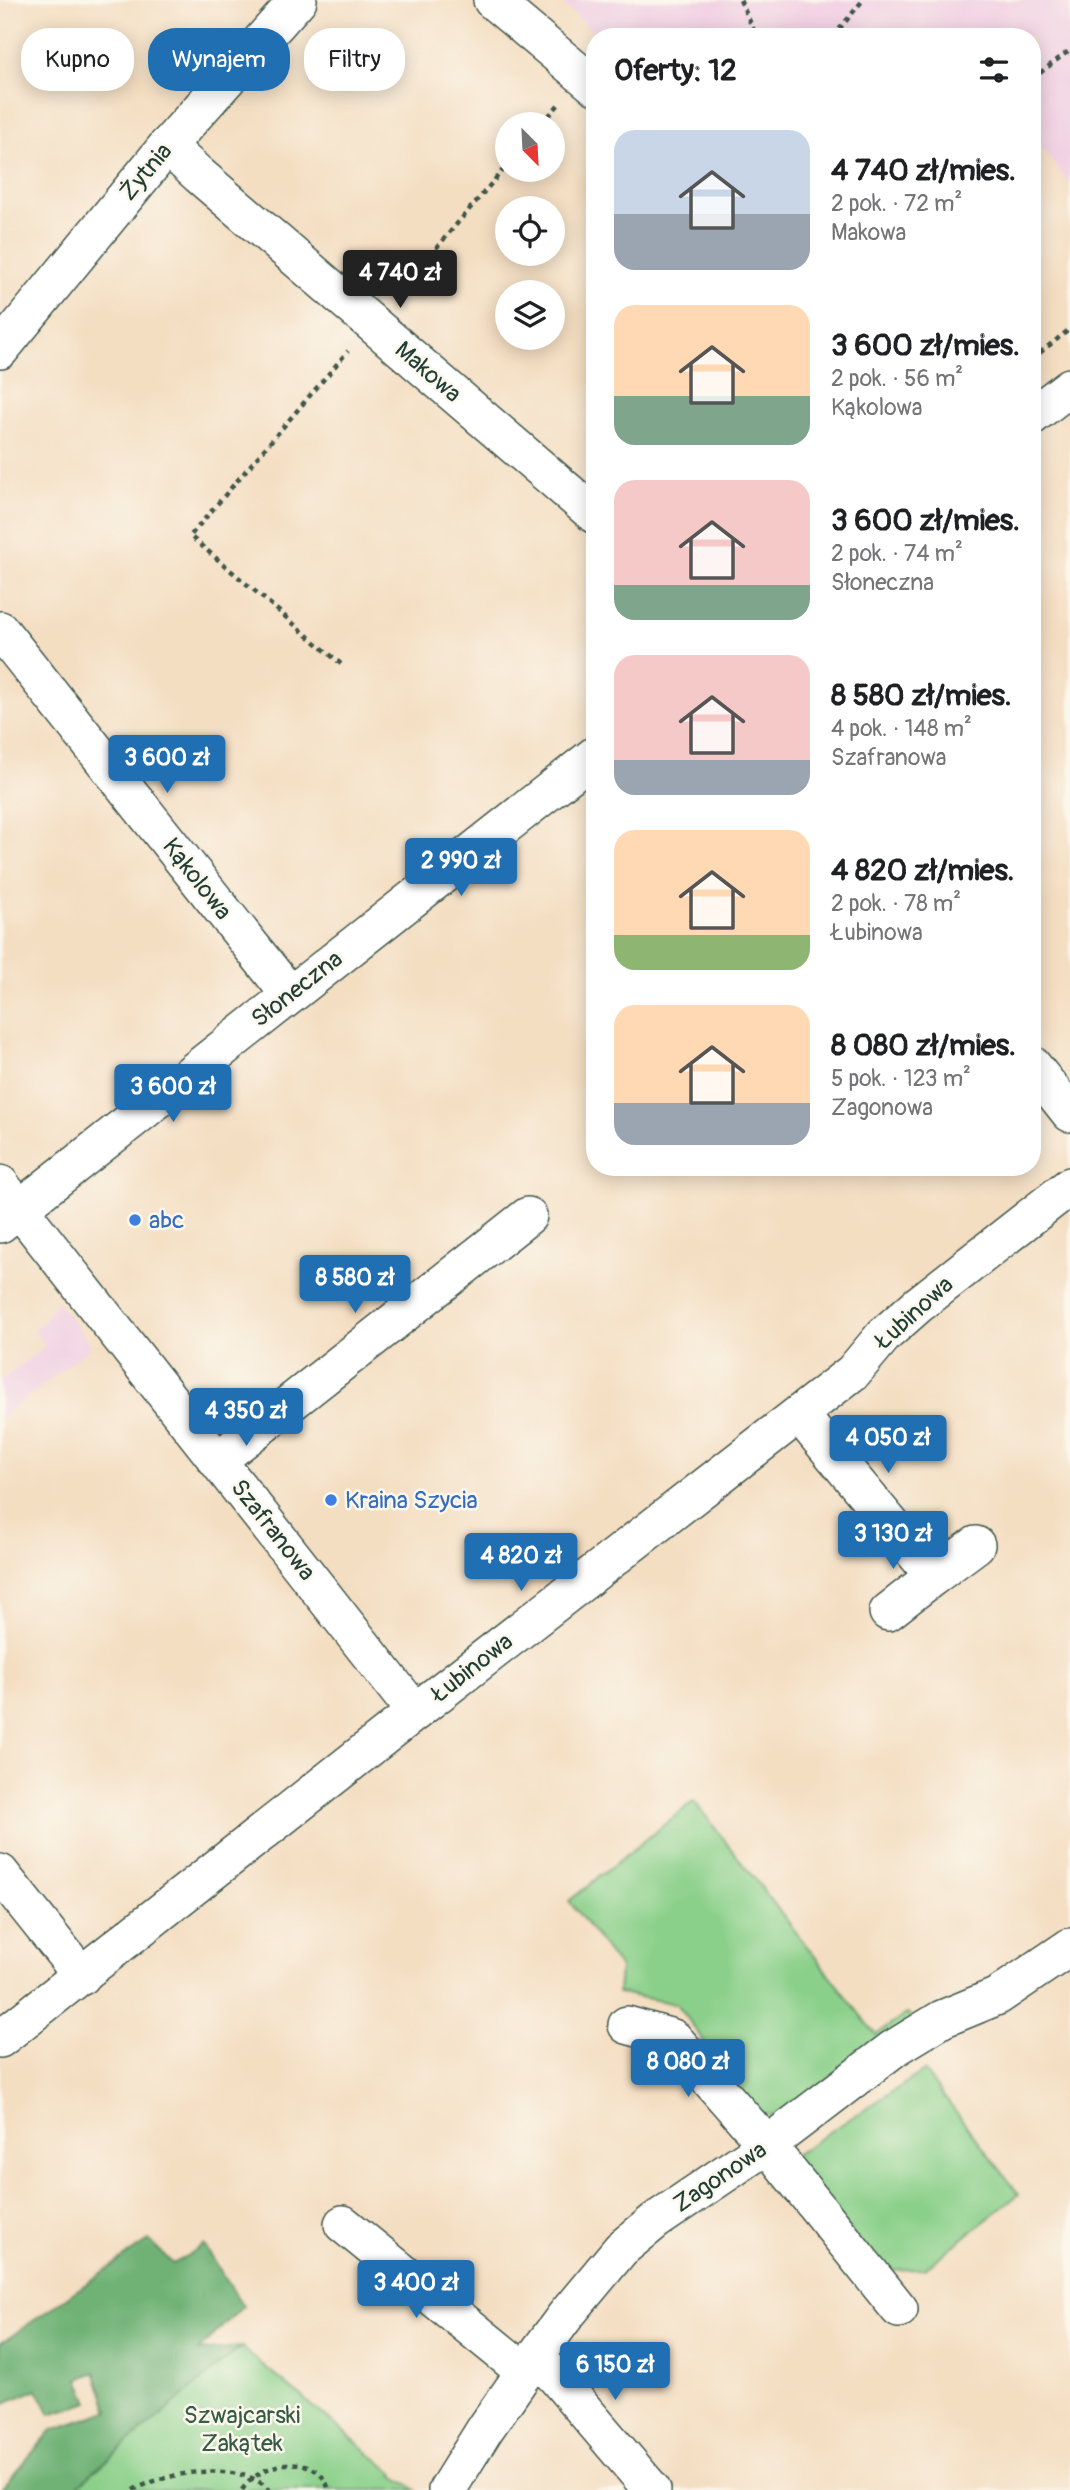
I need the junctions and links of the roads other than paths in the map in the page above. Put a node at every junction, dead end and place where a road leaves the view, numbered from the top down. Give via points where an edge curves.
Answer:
1 (298, 0) edge
2 (492, 0) edge
3 (581, 90) edge
4 (167, 146) junction
5 (0, 350) edge
6 (1070, 387) edge
7 (1041, 409) edge
8 (586, 507) edge
9 (0, 630) edge
10 (586, 762) edge
11 (290, 995) junction
12 (1041, 1076) edge
13 (1070, 1113) edge
14 (1070, 1186) edge
15 (6, 1206) edge
16 (528, 1216) dead end
17 (799, 1414) junction
18 (218, 1460) junction
19 (976, 1545) dead end
20 (934, 1576) junction
21 (888, 1612) dead end
22 (415, 1713) junction
23 (0, 1873) edge
24 (1070, 1947) edge
25 (82, 1976) junction
26 (627, 2025) dead end
27 (0, 2039) edge
28 (767, 2145) junction
29 (343, 2224) dead end
30 (899, 2309) dead end
31 (530, 2365) junction
32 (447, 2490) edge
33 (652, 2490) edge

1 - 4 street, Żytnia
2 - 3 street
4 - 5 street, Żytnia
4 - 8 street, Makowa
6 - 7 street
9 - 11 street, Kąkolowa
10 - 11 street, Słoneczna
11 - 15 street, Słoneczna
12 - 13 street
14 - 17 street, Łubinowa via 918,1305 884,1335 853,1372
15 - 18 street, Szafranowa
16 - 18 street
17 - 20 street
17 - 22 street, Łubinowa
18 - 22 street, Szafranowa
19 - 20 street
20 - 21 street
22 - 25 street, Łubinowa
23 - 25 street
24 - 28 street, Zagonowa via 998,1996 942,2019 893,2049
25 - 27 street, Łubinowa
26 - 28 street via 673,2038
28 - 30 street
28 - 31 street, Zagonowa via 621,2249
29 - 31 street
31 - 32 street, Zagonowa
31 - 33 street via 555,2375

